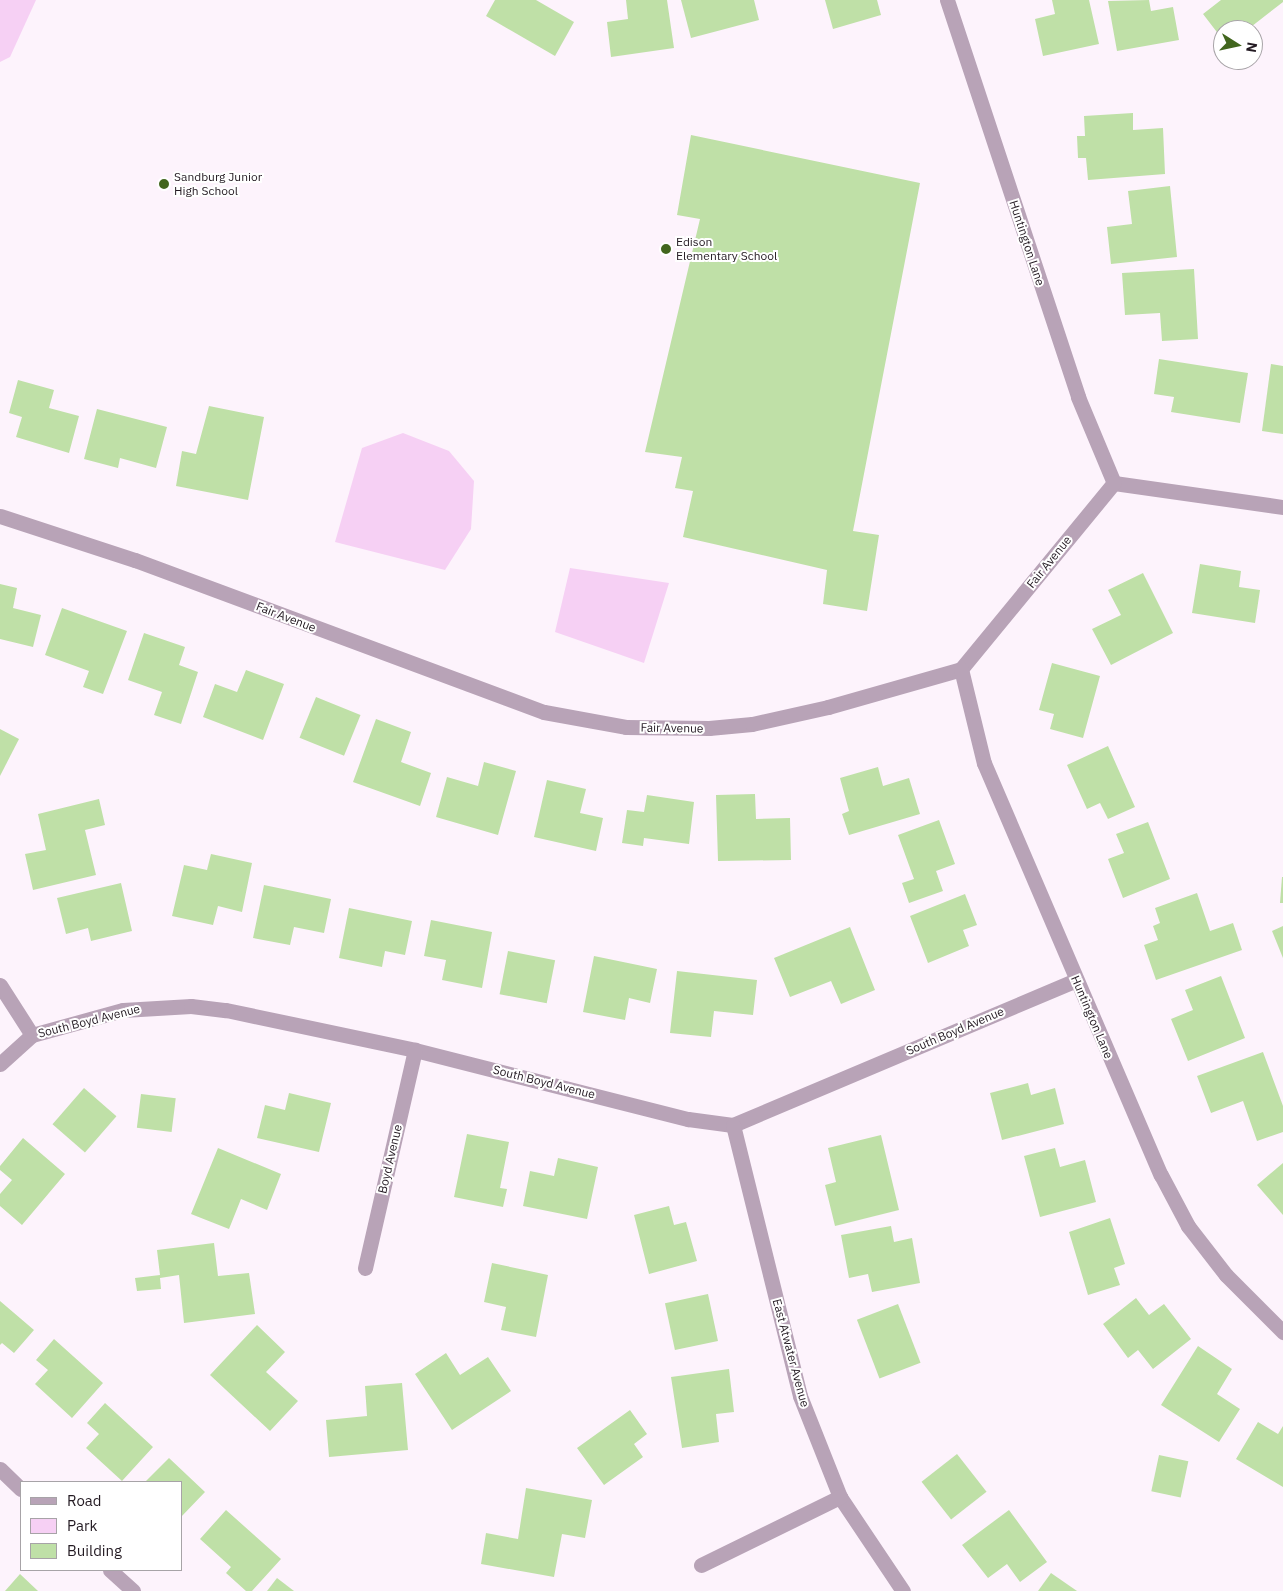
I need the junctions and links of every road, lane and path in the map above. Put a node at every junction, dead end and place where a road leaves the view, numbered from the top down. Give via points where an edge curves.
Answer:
1 (947, 0) edge
2 (1114, 483) junction
3 (1283, 507) edge
4 (0, 516) edge
5 (962, 669) junction
6 (1076, 980) junction
7 (0, 985) edge
8 (32, 1035) junction
9 (415, 1050) junction
10 (0, 1064) edge
11 (733, 1125) junction
12 (366, 1268) dead end
13 (1283, 1332) edge
14 (0, 1470) edge
15 (20, 1488) edge
16 (840, 1497) junction
17 (702, 1564) dead end
18 (111, 1571) edge
19 (133, 1591) edge
20 (903, 1591) edge

1 - 2 street, Huntington Lane via 1078,397
2 - 3 street
2 - 5 street, Fair Avenue
4 - 5 street, Fair Avenue via 135,560 462,684 544,712 588,722 664,730 752,724 828,707
5 - 6 street, Huntington Lane via 984,762
6 - 11 street, South Boyd Avenue
6 - 13 street, Huntington Lane via 1161,1175 1188,1226 1226,1275
7 - 8 street
8 - 9 street, South Boyd Avenue via 123,1010 191,1006 226,1010
8 - 10 street, South Boyd Avenue
9 - 11 street, South Boyd Avenue via 688,1119
9 - 12 street, Boyd Avenue
11 - 16 street, East Atwater Avenue via 800,1396
14 - 15 street
16 - 17 street
16 - 20 street, East Atwater Avenue
18 - 19 street

